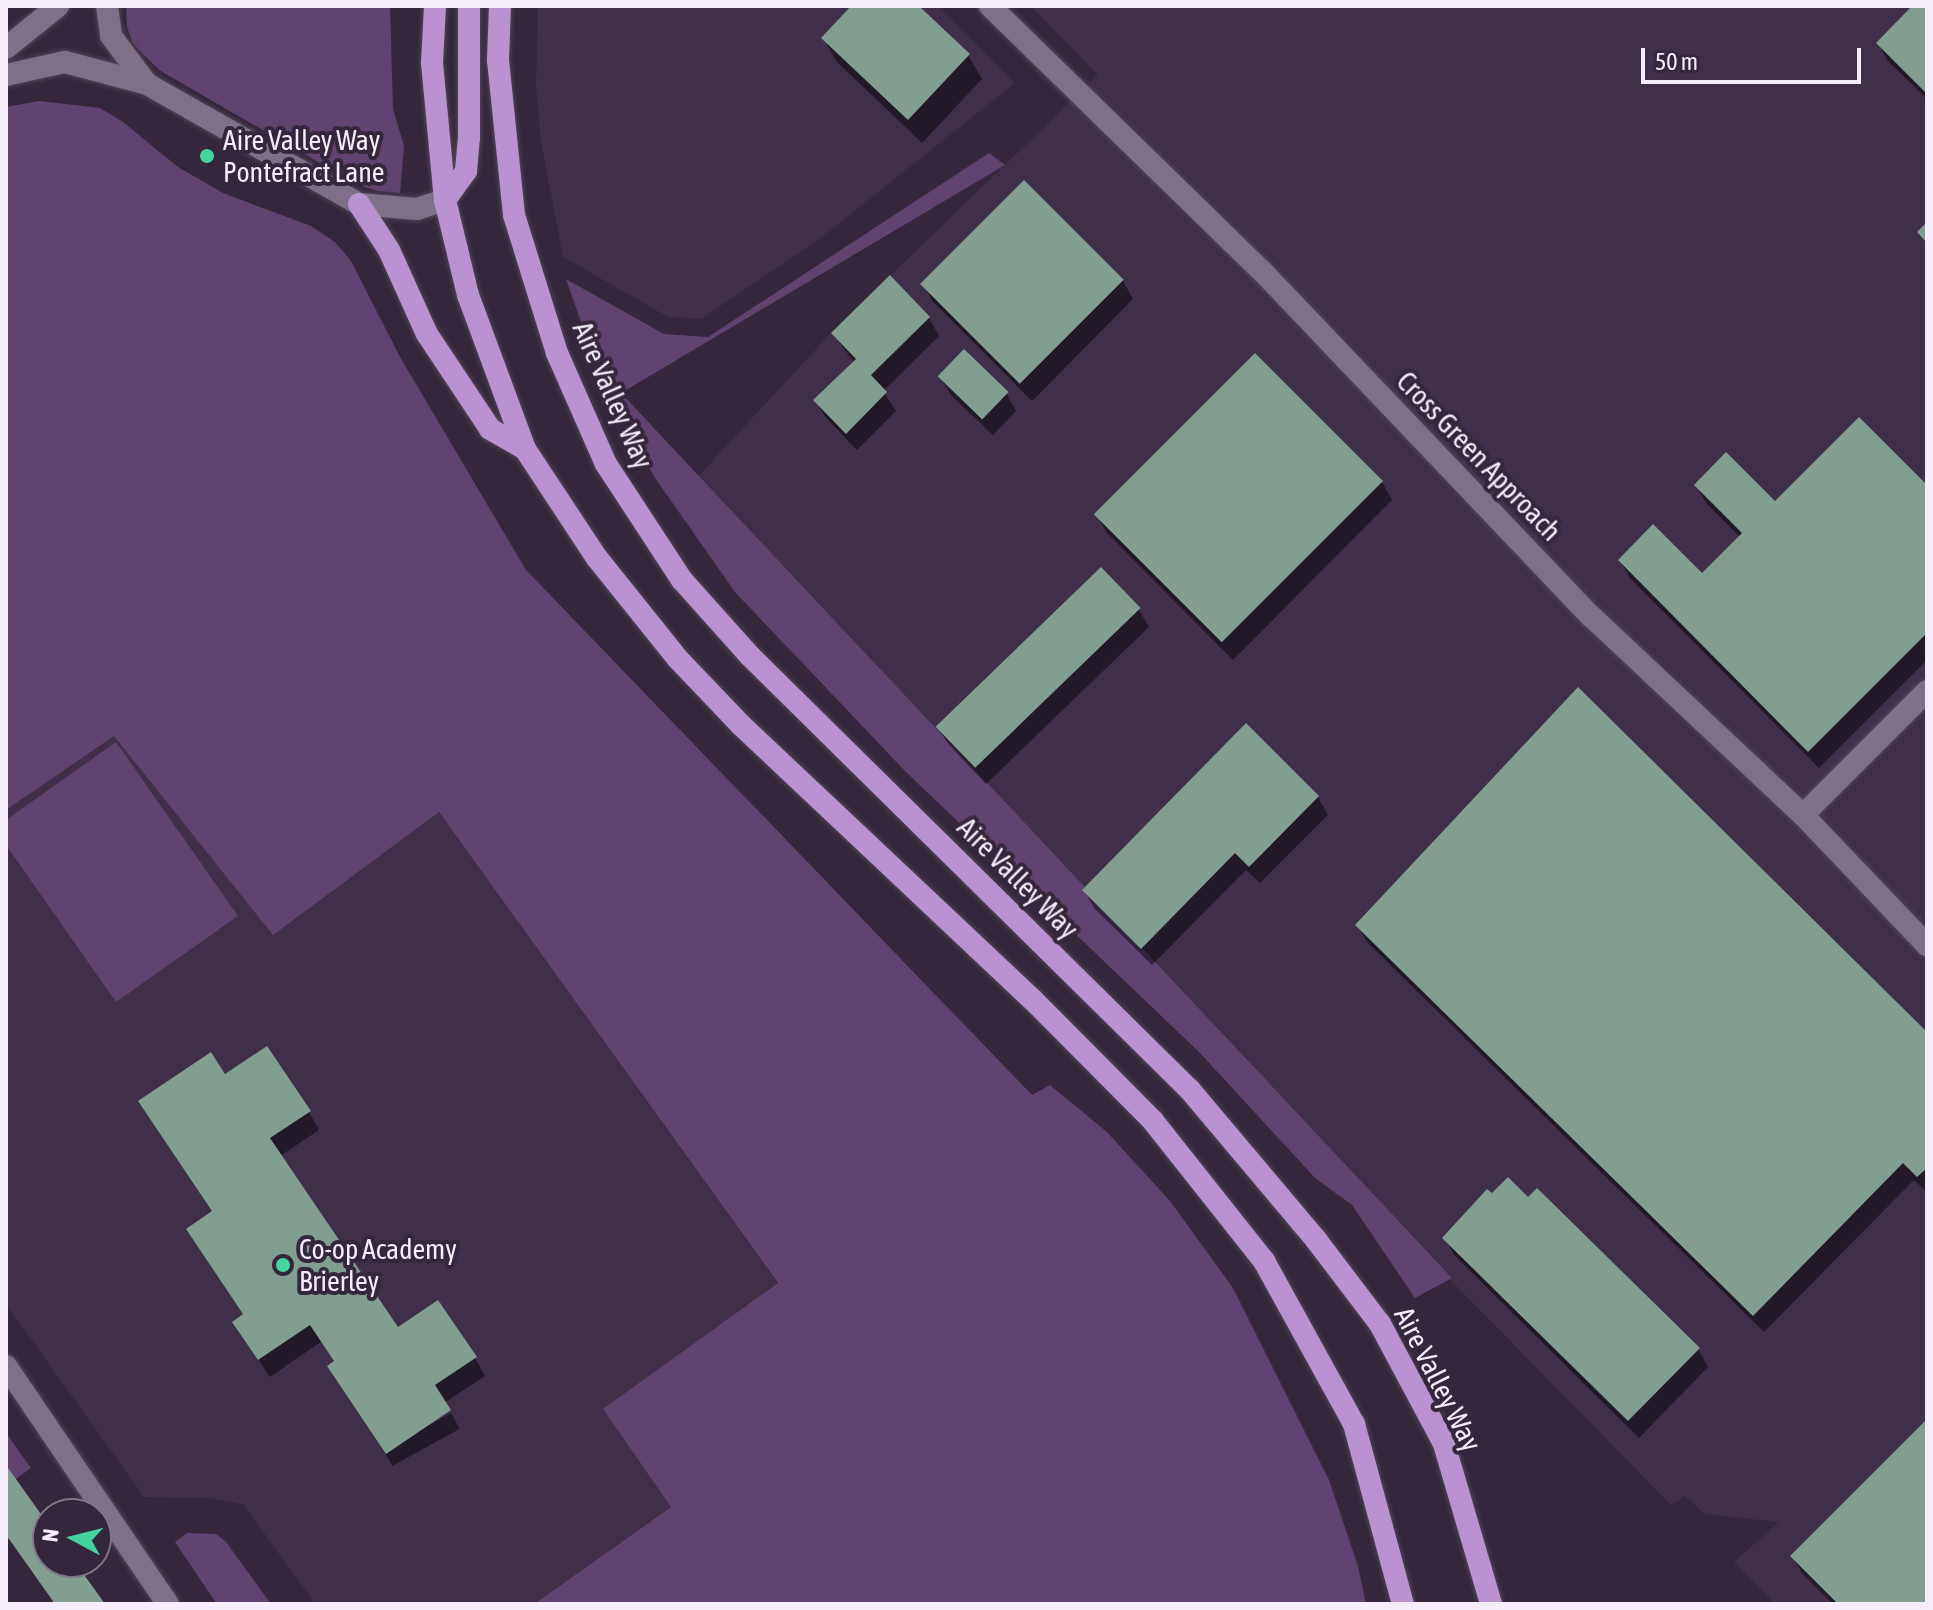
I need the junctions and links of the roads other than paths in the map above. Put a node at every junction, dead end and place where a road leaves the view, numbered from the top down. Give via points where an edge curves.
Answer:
1 (76, 6) edge
2 (107, 6) edge
3 (435, 6) edge
4 (469, 6) edge
5 (500, 6) edge
6 (990, 6) edge
7 (54, 8) edge
8 (6, 48) edge
9 (6, 75) edge
10 (147, 84) junction
11 (445, 200) junction
12 (359, 204) junction
13 (525, 449) junction
14 (1927, 691) edge
15 (1803, 815) junction
16 (1927, 945) edge
17 (6, 1366) edge
18 (168, 1604) edge
19 (1403, 1604) edge
20 (1491, 1604) edge

1 - 7 street
2 - 10 street via 111,36
3 - 11 highway via 432,63
4 - 11 highway via 466,171
5 - 20 highway, Aire Valley Way via 498,60 514,215 557,353 606,464 682,580 749,655 1190,1090 1317,1241 1380,1324 1444,1444
6 - 15 street, Cross Green Approach via 1261,270 1591,616
7 - 8 street
9 - 10 street via 65,62
10 - 12 street
11 - 12 street via 417,209
11 - 13 highway via 468,295
12 - 13 highway via 389,250 427,334 490,429
13 - 19 highway via 597,558 678,659 1153,1121 1264,1261 1354,1424
14 - 15 street
15 - 16 street, Cross Green Approach
17 - 18 street

